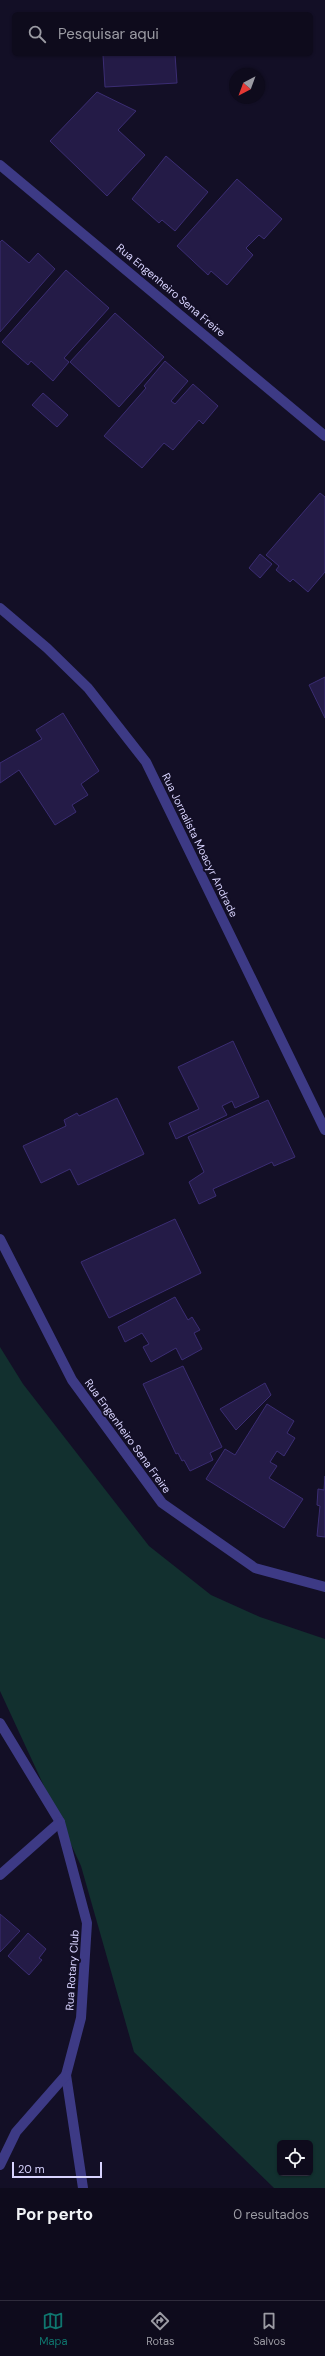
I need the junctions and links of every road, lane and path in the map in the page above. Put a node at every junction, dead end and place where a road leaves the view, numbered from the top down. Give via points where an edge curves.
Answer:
1 (0, 165) edge
2 (325, 436) edge
3 (0, 608) edge
4 (325, 1130) edge
5 (0, 1239) edge
6 (325, 1587) edge
7 (0, 1723) edge
8 (60, 1822) junction
9 (0, 1875) edge
10 (66, 2075) junction
11 (0, 2165) edge
12 (83, 2188) edge

1 - 2 street, Rua Engenheiro Sena Freire
3 - 4 street, Rua Jornalista Moacyr Andrade via 47,648 88,688 146,762
5 - 6 street, Rua Engenheiro Sena Freire via 72,1380 162,1503 254,1568
7 - 8 street, Rua Rotary Club
8 - 9 street
8 - 10 street, Rua Rotary Club via 87,1923 81,2018
10 - 11 street via 16,2132
10 - 12 street, Rua Rotary Club

